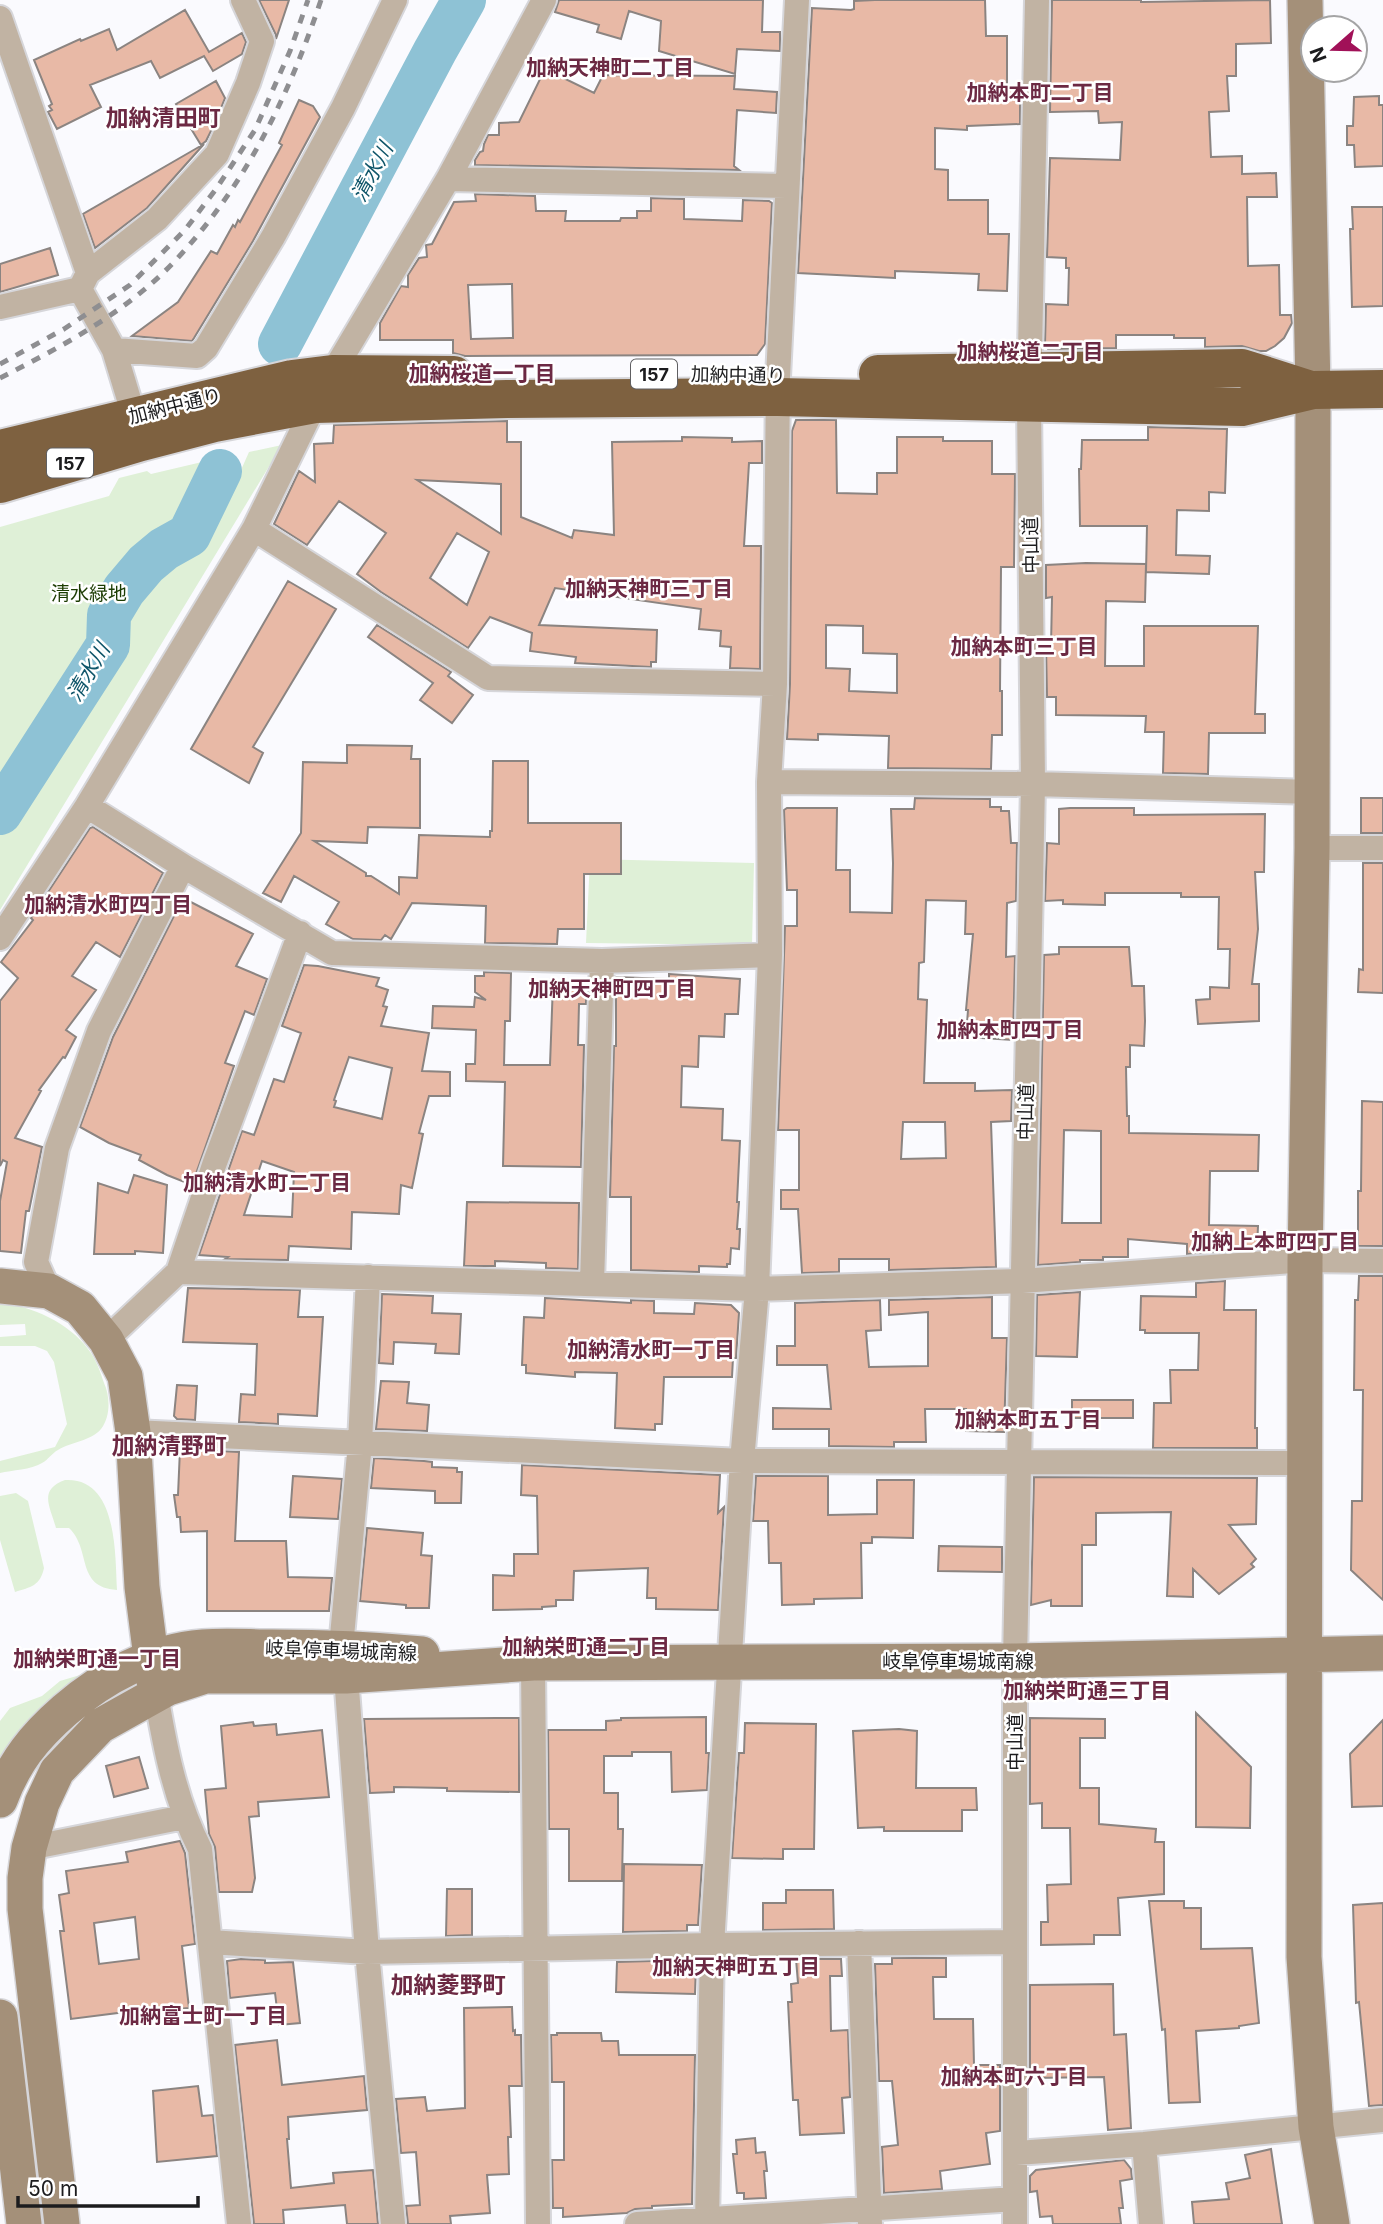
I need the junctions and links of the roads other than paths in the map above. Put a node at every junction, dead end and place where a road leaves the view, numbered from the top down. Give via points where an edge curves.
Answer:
1 (243, 0) edge
2 (395, 0) edge
3 (544, 0) edge
4 (797, 0) edge
5 (1037, 0) edge
6 (1305, 0) edge
7 (0, 18) edge
8 (448, 178) junction
9 (786, 186) junction
10 (84, 281) junction
11 (0, 307) edge
12 (114, 350) junction
13 (1029, 386) junction
14 (778, 387) junction
15 (324, 389) junction
16 (1383, 389) edge
17 (1314, 390) junction
18 (134, 416) junction
19 (0, 449) edge
20 (0, 484) edge
21 (254, 529) junction
22 (775, 684) junction
23 (769, 782) junction
24 (1034, 784) junction
25 (1312, 792) junction
26 (87, 806) junction
27 (1312, 848) junction
28 (1383, 848) edge
29 (183, 866) junction
30 (300, 933) junction
31 (0, 937) edge
32 (770, 955) junction
33 (602, 961) junction
34 (1305, 1260) junction
35 (1383, 1261) edge
36 (178, 1272) junction
37 (368, 1277) junction
38 (1022, 1282) junction
39 (592, 1283) junction
40 (0, 1286) edge
41 (757, 1289) junction
42 (49, 1291) junction
43 (106, 1340) junction
44 (133, 1432) junction
45 (360, 1443) junction
46 (742, 1461) junction
47 (1018, 1462) junction
48 (1304, 1463) junction
49 (1383, 1653) edge
50 (1303, 1656) junction
51 (151, 1660) junction
52 (344, 1661) junction
53 (1015, 1661) junction
54 (533, 1663) junction
55 (728, 1663) junction
56 (156, 1694) junction
57 (0, 1800) edge
58 (184, 1818) junction
59 (29, 1848) junction
60 (210, 1942) junction
61 (1015, 1942) junction
62 (859, 1944) junction
63 (712, 1945) junction
64 (535, 1949) junction
65 (368, 1952) junction
66 (0, 2017) edge
67 (1383, 2120) edge
68 (1316, 2127) junction
69 (1144, 2144) junction
70 (1016, 2153) junction
71 (1014, 2199) junction
72 (869, 2217) edge
73 (707, 2221) edge
74 (24, 2224) edge
75 (62, 2224) edge
76 (239, 2224) edge
77 (393, 2224) edge
78 (538, 2224) edge
79 (637, 2224) edge
80 (1015, 2224) edge
81 (1151, 2224) edge
82 (1332, 2224) edge

1 - 10 street via 262,41 217,154 158,219
2 - 12 street via 305,179 206,348 197,356
3 - 8 street
4 - 9 street
5 - 13 street, 中山道
6 - 17 street
7 - 10 street
8 - 9 street
8 - 15 street
9 - 14 street
10 - 11 street
10 - 12 street
12 - 18 street
13 - 14 highway, 加納中通り / 157
13 - 17 highway, 加納中通り / 157 via 1242,368
13 - 24 street, 中山道
14 - 15 highway, 加納中通り / 157 via 612,373
14 - 22 street
15 - 18 highway, 加納中通り / 157 via 292,379
15 - 20 highway, 加納中通り / 157 via 260,413
15 - 21 street
16 - 17 highway, 加納中通り / 157
17 - 25 street
18 - 19 highway, 加納中通り / 157
21 - 22 street via 488,678
21 - 26 street
22 - 23 street
23 - 24 street
23 - 32 street
24 - 25 street
24 - 38 street, 中山道
25 - 27 street
26 - 29 street
26 - 31 street
27 - 28 street
27 - 34 street
29 - 30 street
29 - 42 street via 99,1031 57,1148 36,1262
30 - 33 street via 332,953
30 - 36 street
32 - 33 street
32 - 41 street
33 - 39 street
34 - 35 street
34 - 38 street
34 - 48 street
36 - 37 street
36 - 43 street
37 - 39 street
37 - 45 street
38 - 41 street
38 - 47 street, 中山道
39 - 41 street
40 - 42 street
41 - 46 street
42 - 43 street via 80,1308
43 - 44 street via 125,1376
44 - 45 street
44 - 51 street
45 - 46 street
45 - 52 street
46 - 47 street
46 - 55 street
47 - 48 street
47 - 53 street, 中山道
48 - 50 street
49 - 50 street, 岐阜停車場城南線
50 - 53 street, 岐阜停車場城南線
50 - 68 street via 1304,1957
51 - 52 street, 岐阜停車場城南線 via 202,1647
51 - 56 street
51 - 57 street, 岐阜停車場城南線 via 111,1676 61,1714 20,1756
52 - 54 street, 岐阜停車場城南線
52 - 56 street, 岐阜停車場城南線 via 205,1676
52 - 65 street
53 - 55 street, 岐阜停車場城南線
53 - 61 street, 中山道
54 - 55 street, 岐阜停車場城南線
54 - 64 street
55 - 63 street
56 - 58 street
56 - 59 street, 岐阜停車場城南線 via 100,1726 57,1771
58 - 59 street
58 - 60 street via 200,1849
59 - 75 street, 岐阜停車場城南線 via 25,1909
60 - 65 street
60 - 76 street
61 - 62 street
61 - 70 street, 中山道
62 - 63 street
62 - 72 street
63 - 64 street
63 - 73 street
64 - 65 street
64 - 78 street
65 - 77 street
66 - 74 street
67 - 68 street
68 - 69 street
68 - 82 street
69 - 70 street
69 - 81 street
70 - 71 street, 中山道
71 - 72 street
71 - 80 street, 中山道
72 - 73 street
73 - 79 street

